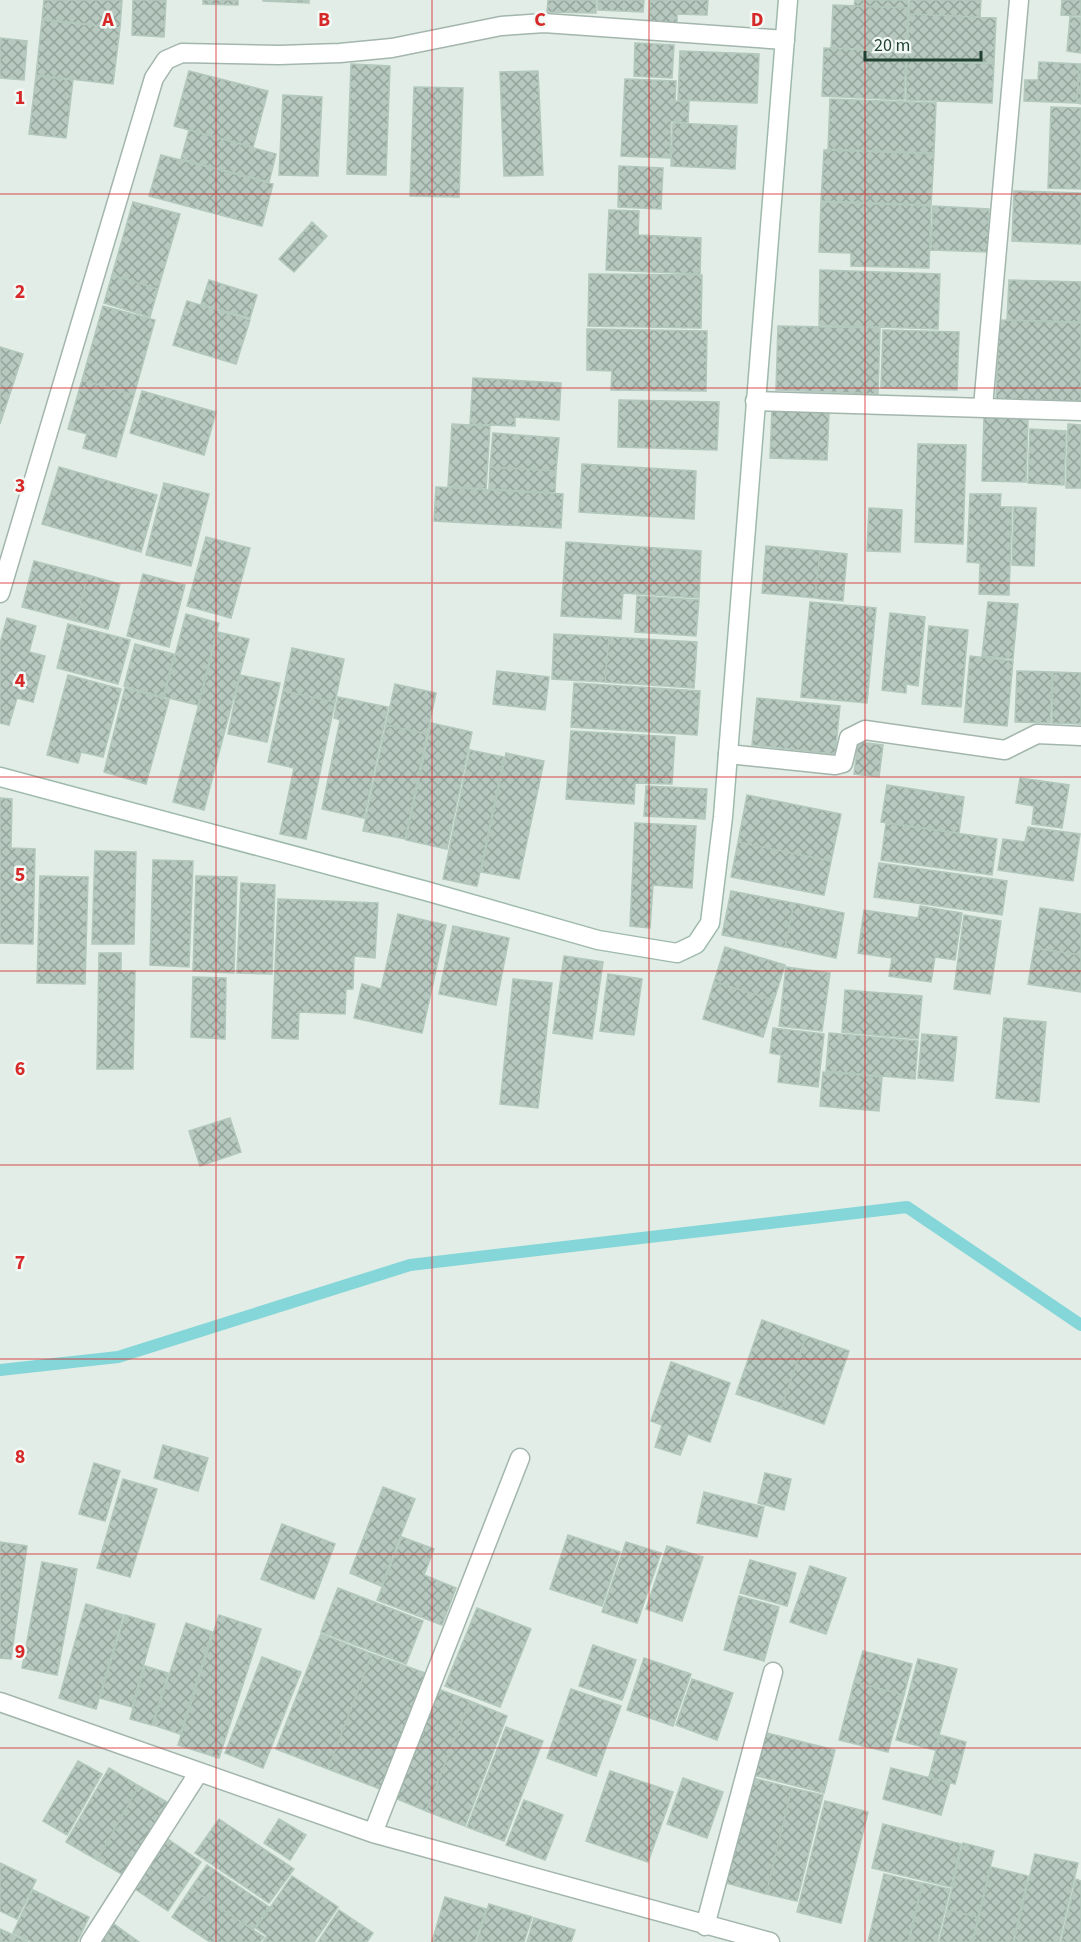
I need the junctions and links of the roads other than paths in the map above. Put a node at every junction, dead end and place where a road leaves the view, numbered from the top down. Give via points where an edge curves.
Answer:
1 (788, 0) edge
2 (1019, 0) edge
3 (785, 40) junction
4 (754, 401) junction
5 (983, 407) junction
6 (1081, 411) edge
7 (0, 593) edge
8 (1081, 736) edge
9 (728, 754) junction
10 (0, 777) edge
11 (520, 1458) dead end
12 (773, 1672) dead end
13 (0, 1702) edge
14 (199, 1772) junction
15 (373, 1833) junction
16 (705, 1926) junction
17 (90, 1942) edge
18 (770, 1942) edge

1 - 3 street
2 - 5 street
3 - 4 street
3 - 7 street via 544,22 501,26 392,48 279,55 182,53 166,60 154,78
4 - 5 street
4 - 9 street
5 - 6 street
8 - 9 street via 1037,734 1005,750 865,730 849,738 843,763 835,765
9 - 10 street via 710,923 696,944 677,953 598,940
11 - 15 street
12 - 16 street
13 - 14 street
14 - 15 street
14 - 17 street
15 - 16 street
16 - 18 street

